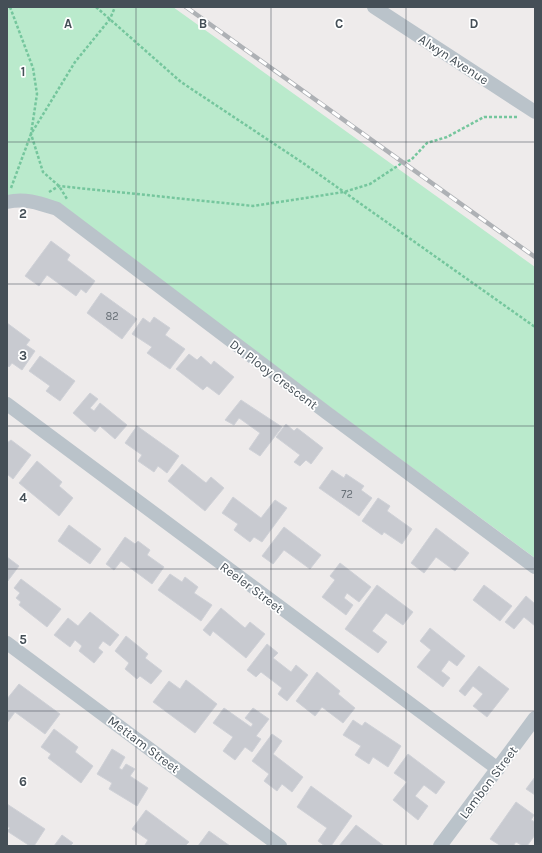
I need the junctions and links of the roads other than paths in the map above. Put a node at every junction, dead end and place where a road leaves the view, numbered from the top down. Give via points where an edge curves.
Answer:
1 (374, 7) edge
2 (535, 112) edge
3 (8, 198) edge
4 (7, 404) edge
5 (535, 568) edge
6 (7, 642) edge
7 (535, 718) edge
8 (498, 769) junction
9 (280, 846) edge
10 (440, 846) edge

1 - 2 street, Alwyn Avenue
3 - 5 street, Du Plooy Crescent via 33,201 57,209
4 - 8 street, Reeler Street
6 - 9 street, Mettam Street
7 - 8 street, Lambon Street
8 - 10 street, Lambon Street

